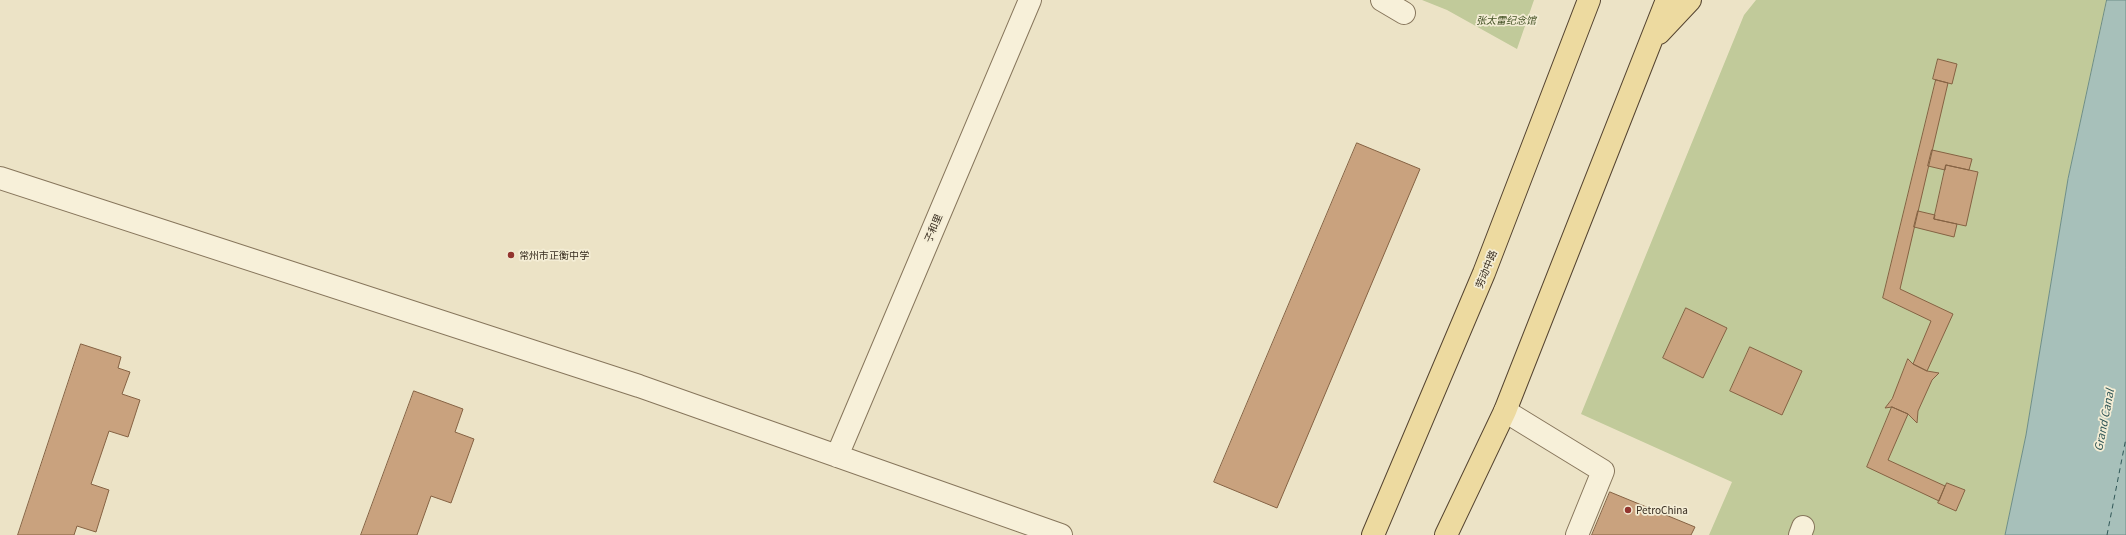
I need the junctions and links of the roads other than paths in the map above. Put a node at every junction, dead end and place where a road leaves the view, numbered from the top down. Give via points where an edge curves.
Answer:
1 (1030, 0) edge
2 (1382, 0) edge
3 (1667, 0) edge
4 (1690, 0) edge
5 (1587, 2) edge
6 (1404, 13) dead end
7 (1650, 43) junction
8 (0, 178) edge
9 (1505, 411) junction
10 (837, 456) junction
11 (1061, 535) edge
12 (1373, 535) edge
13 (1446, 535) edge
14 (1577, 535) edge

1 - 10 street, 子和里
2 - 6 street
3 - 7 main road
4 - 7 main road
5 - 12 main road, 劳动中路 via 1484,273
7 - 9 main road
8 - 10 street via 639,386
9 - 13 main road
9 - 14 street via 1603,471
10 - 11 street

